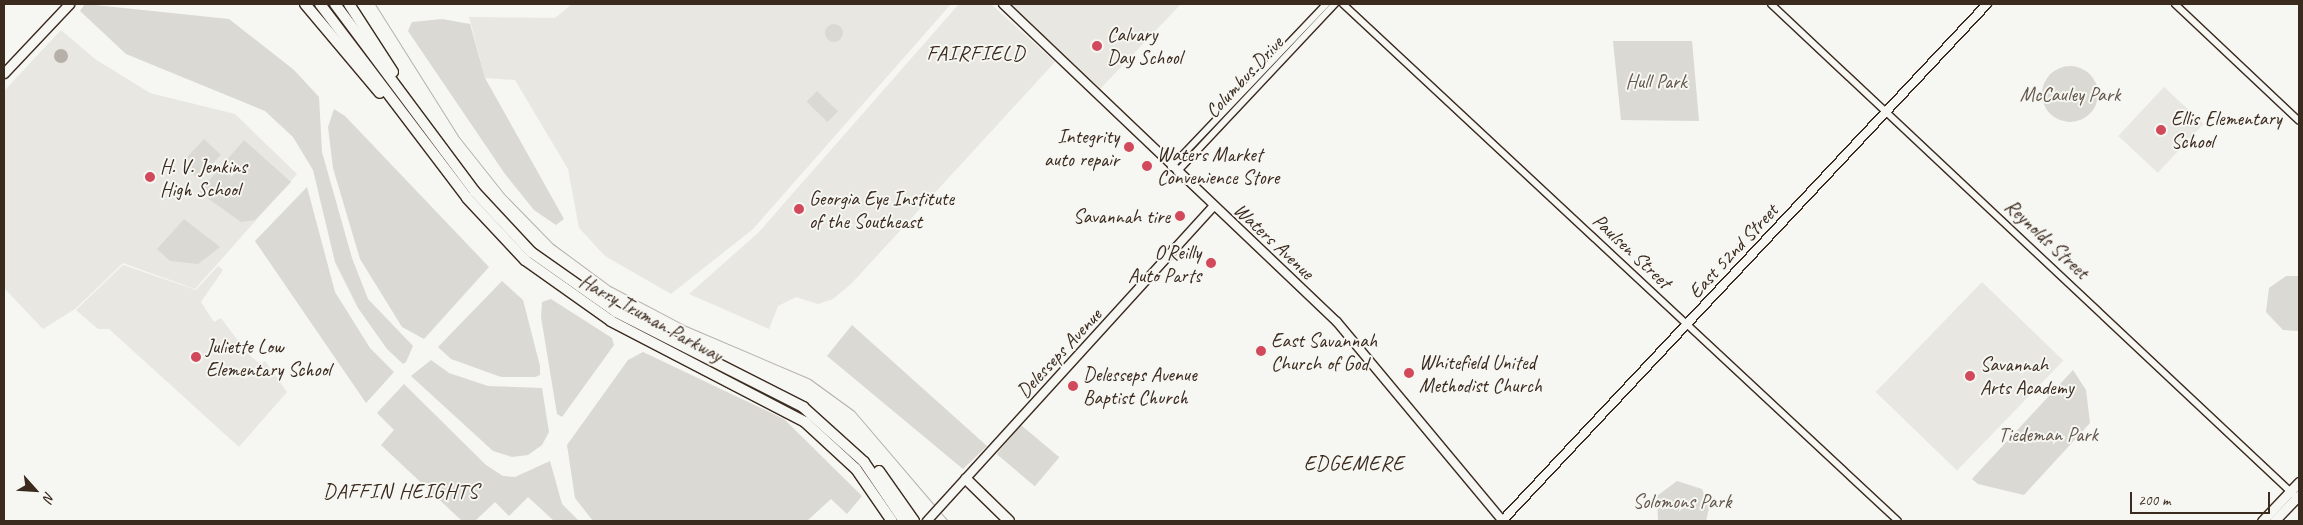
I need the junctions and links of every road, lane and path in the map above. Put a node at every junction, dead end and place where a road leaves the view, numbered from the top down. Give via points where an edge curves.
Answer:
1 (69, 4) edge
2 (305, 4) edge
3 (320, 4) edge
4 (335, 4) edge
5 (349, 4) edge
6 (1003, 4) edge
7 (1326, 4) edge
8 (1336, 4) edge
9 (1343, 4) edge
10 (1771, 4) edge
11 (1987, 4) edge
12 (2175, 4) edge
13 (4, 73) edge
14 (1886, 111) junction
15 (2299, 121) edge
16 (436, 141) junction
17 (1174, 169) junction
18 (1214, 206) junction
19 (500, 236) junction
20 (1687, 325) junction
21 (803, 407) junction
22 (966, 479) junction
23 (2299, 482) edge
24 (877, 496) junction
25 (2296, 496) edge
26 (888, 521) edge
27 (892, 521) edge
28 (904, 521) edge
29 (914, 521) edge
30 (927, 521) edge
31 (1002, 521) edge
32 (1009, 521) edge
33 (1503, 521) edge
34 (1898, 521) edge
35 (2262, 521) edge
36 (2274, 521) edge

1 - 13 main road
2 - 19 highway via 442,174
3 - 19 highway, Harry Truman Parkway
4 - 16 highway, Harry Truman Parkway
5 - 16 highway
6 - 17 main road, Waters Avenue
7 - 17 street, Columbus Drive
8 - 17 street, Columbus Drive
9 - 20 street, Paulsen Street
10 - 14 street, Reynolds Street
11 - 14 main road, East 52nd Street
12 - 15 street
14 - 20 main road, East 52nd Street
14 - 25 street, Reynolds Street
16 - 21 highway, Harry Truman Parkway via 490,211 557,273 616,312
17 - 18 main road, Waters Avenue
18 - 22 main road, Delesseps Avenue
18 - 33 main road, Waters Avenue via 1337,322
19 - 24 highway, Harry Truman Parkway via 551,281 594,311 805,422 844,456
20 - 33 main road, East 52nd Street
20 - 34 street, Paulsen Street
21 - 28 highway, Harry Truman Parkway via 864,462
21 - 29 highway via 856,446 890,483
22 - 30 main road, Delesseps Avenue
22 - 31 highway
22 - 32 highway
23 - 25 main road
24 - 26 highway
24 - 27 highway, Harry Truman Parkway
25 - 35 main road
25 - 36 main road

